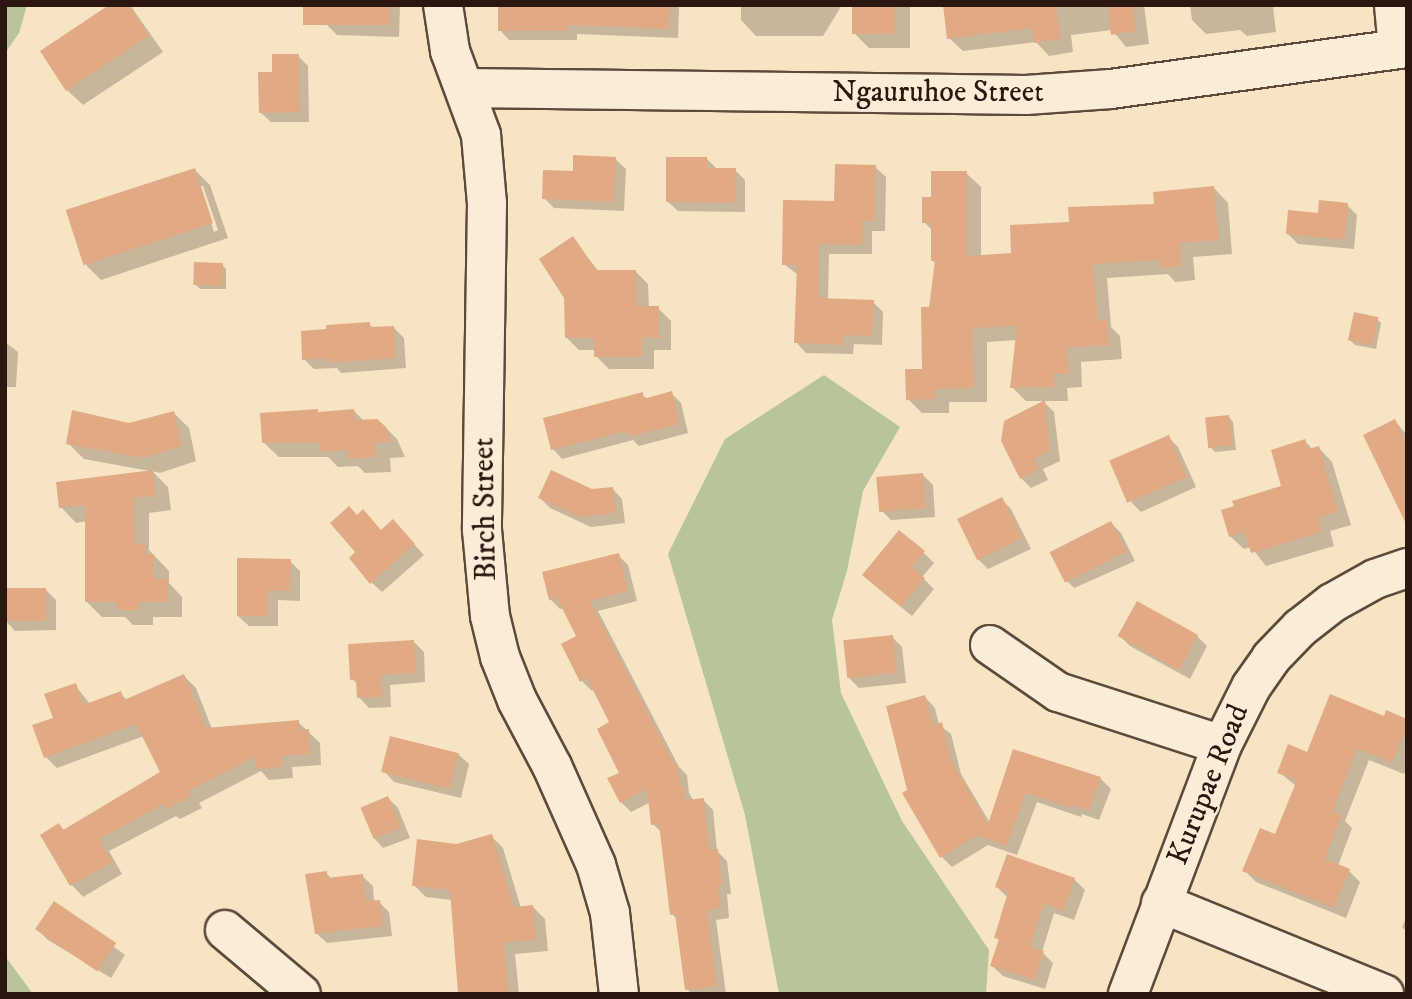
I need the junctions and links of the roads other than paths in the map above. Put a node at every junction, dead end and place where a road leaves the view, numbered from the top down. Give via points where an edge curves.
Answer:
1 (443, 5) edge
2 (1394, 5) edge
3 (1403, 48) edge
4 (466, 88) junction
5 (1407, 568) edge
6 (990, 645) dead end
7 (1222, 746) junction
8 (1161, 903) junction
9 (225, 930) dead end
10 (301, 994) edge
11 (620, 994) edge
12 (1129, 994) edge
13 (1384, 994) edge

1 - 4 street, Birch Street via 450,51
2 - 3 street
3 - 4 street, Ngauruhoe Street via 1111,89 1026,95
4 - 11 street, Birch Street via 481,135 487,203 482,530 490,616 517,700 596,865 610,913
5 - 7 street, Kurupae Road via 1375,579 1332,603 1300,628 1251,687
6 - 7 street via 1058,692
7 - 8 street, Kurupae Road
8 - 12 street, Kurupae Road
8 - 13 street
9 - 10 street

